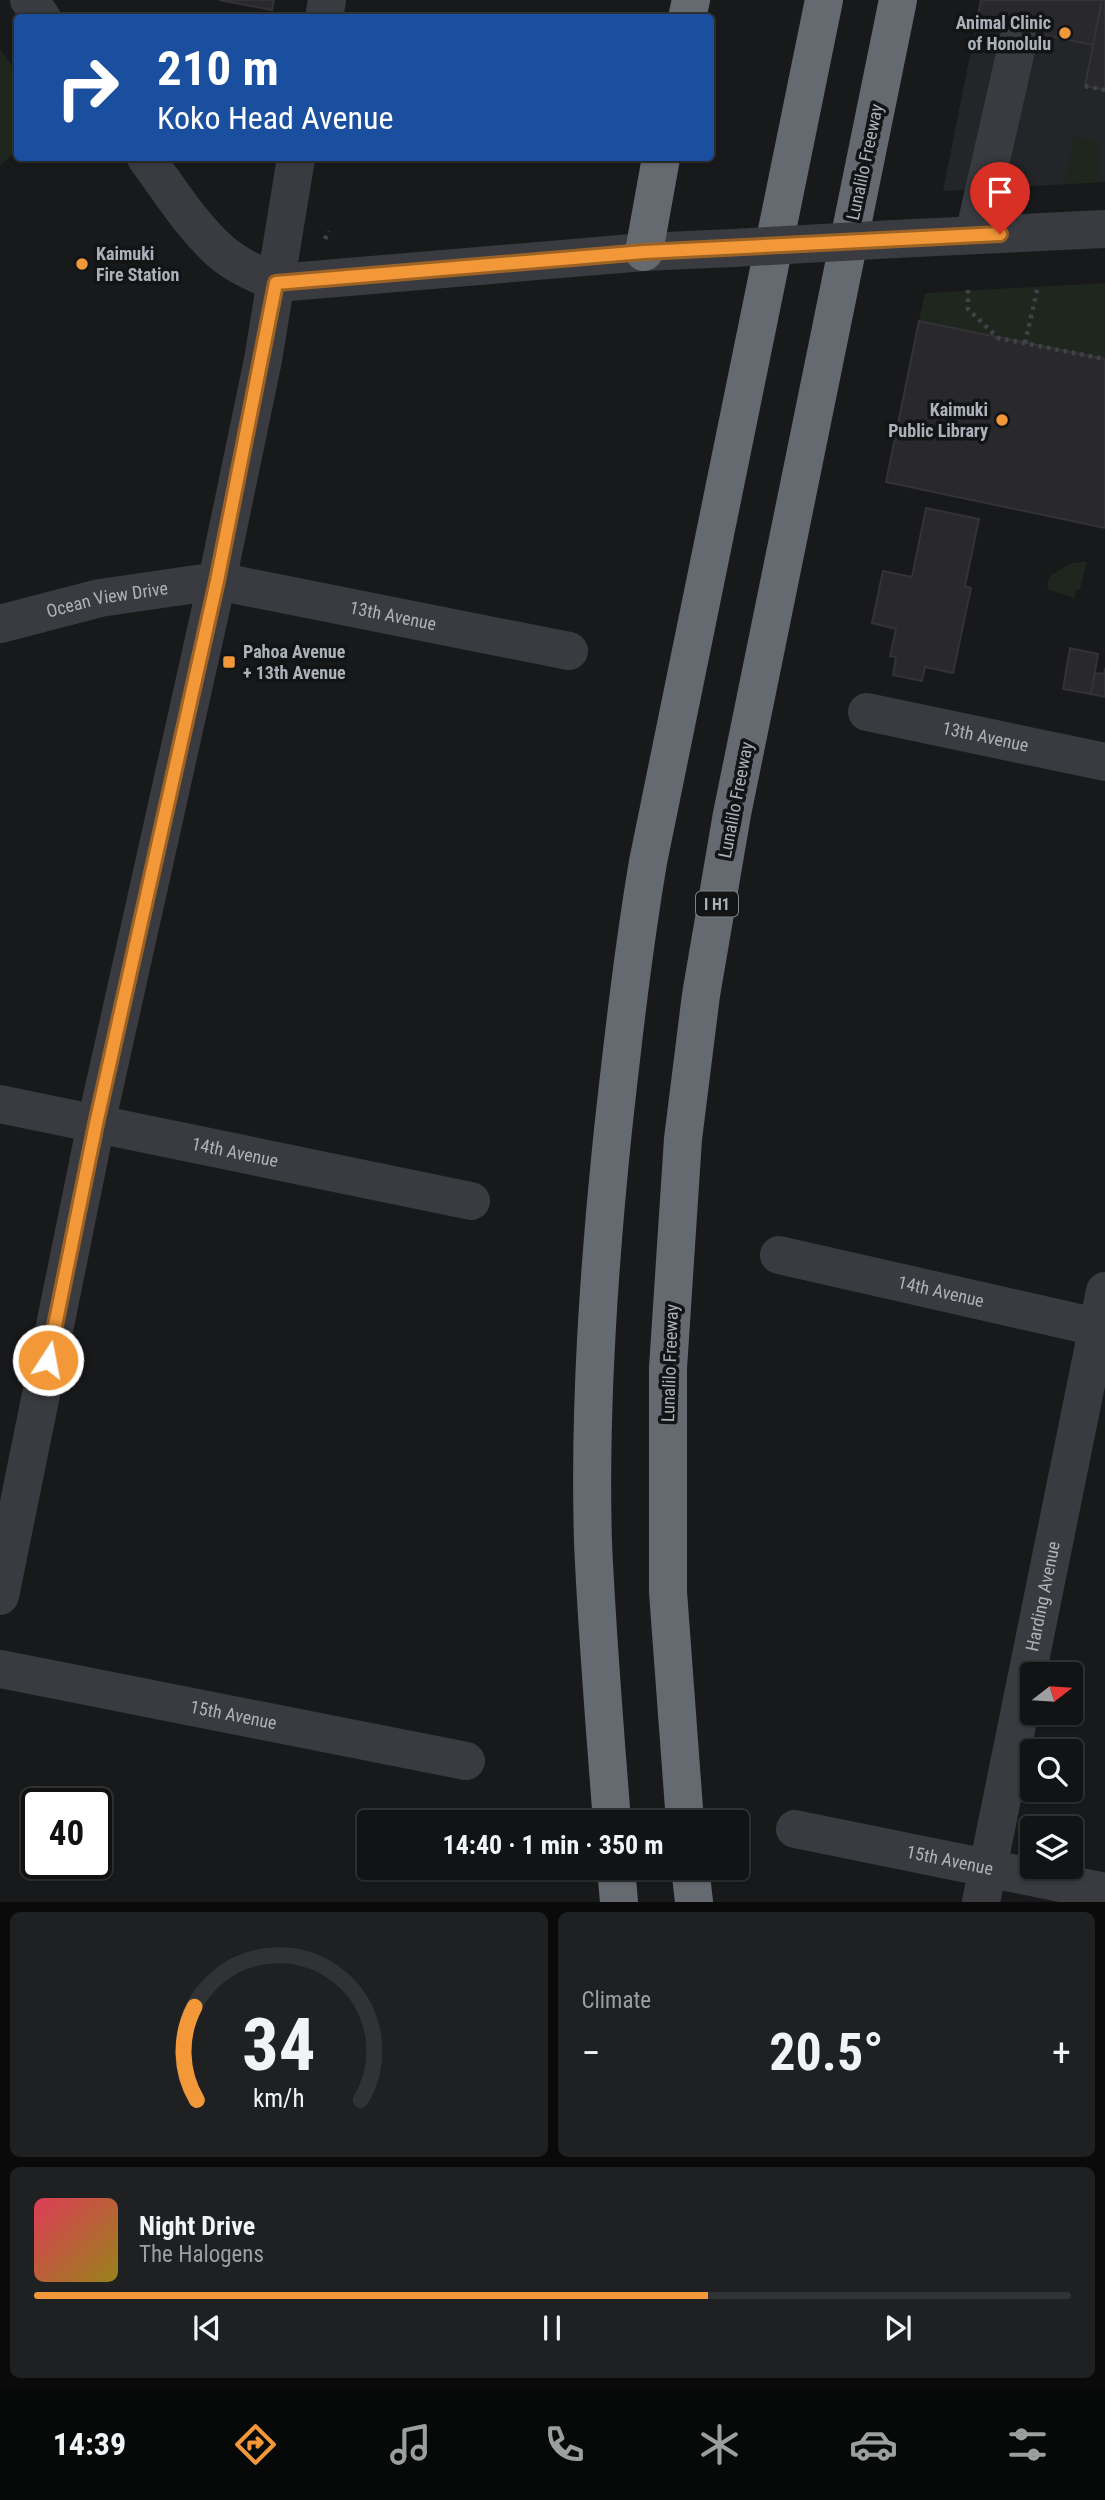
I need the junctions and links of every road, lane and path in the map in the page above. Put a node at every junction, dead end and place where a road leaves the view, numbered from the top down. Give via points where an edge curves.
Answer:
1 (824, 0) edge
2 (898, 0) edge
3 (1018, 41) dead end
4 (1085, 86) dead end
5 (1105, 90) edge
6 (148, 161) edge
7 (296, 161) edge
8 (659, 161) edge
9 (1105, 229) edge
10 (329, 231) dead end
11 (974, 235) junction
12 (325, 239) dead end
13 (644, 252) junction
14 (276, 283) junction
15 (1038, 286) dead end
16 (968, 290) dead end
17 (1024, 343) junction
18 (1105, 359) edge
19 (217, 581) junction
20 (0, 624) edge
21 (569, 651) dead end
22 (867, 712) dead end
23 (1105, 762) edge
24 (0, 1104) edge
25 (96, 1124) junction
26 (471, 1201) dead end
27 (779, 1255) dead end
28 (1103, 1316) edge
29 (0, 1596) edge
30 (0, 1669) edge
31 (466, 1761) dead end
32 (611, 1810) edge
33 (684, 1810) edge
34 (795, 1829) dead end
35 (617, 1880) edge
36 (691, 1880) edge
37 (985, 1885) edge
38 (1105, 1892) edge
39 (619, 1902) edge
40 (694, 1902) edge

1 - 32 highway via 632,959 602,1231 593,1413 593,1540
2 - 33 highway, Lunalilo Freeway / I H1 via 732,814 701,995 683,1139 668,1368 668,1579
3 - 11 street
4 - 5 path
6 - 14 street via 220,252
7 - 14 street
8 - 13 highway
9 - 11 street
10 - 12 path
11 - 13 street, bridge
13 - 14 street
14 - 19 street
15 - 17 path
16 - 17 path via 968,309 998,338
17 - 18 path
19 - 20 street, Ocean View Drive via 100,598
19 - 21 street, 13th Avenue
19 - 25 street
22 - 23 street, 13th Avenue
24 - 25 street, 14th Avenue
25 - 26 street, 14th Avenue
25 - 29 street
27 - 28 street, 14th Avenue
28 - 37 street, Harding Avenue
30 - 31 street, 15th Avenue
34 - 37 street, 15th Avenue
35 - 39 highway
36 - 40 highway
37 - 38 street, 15th Avenue

